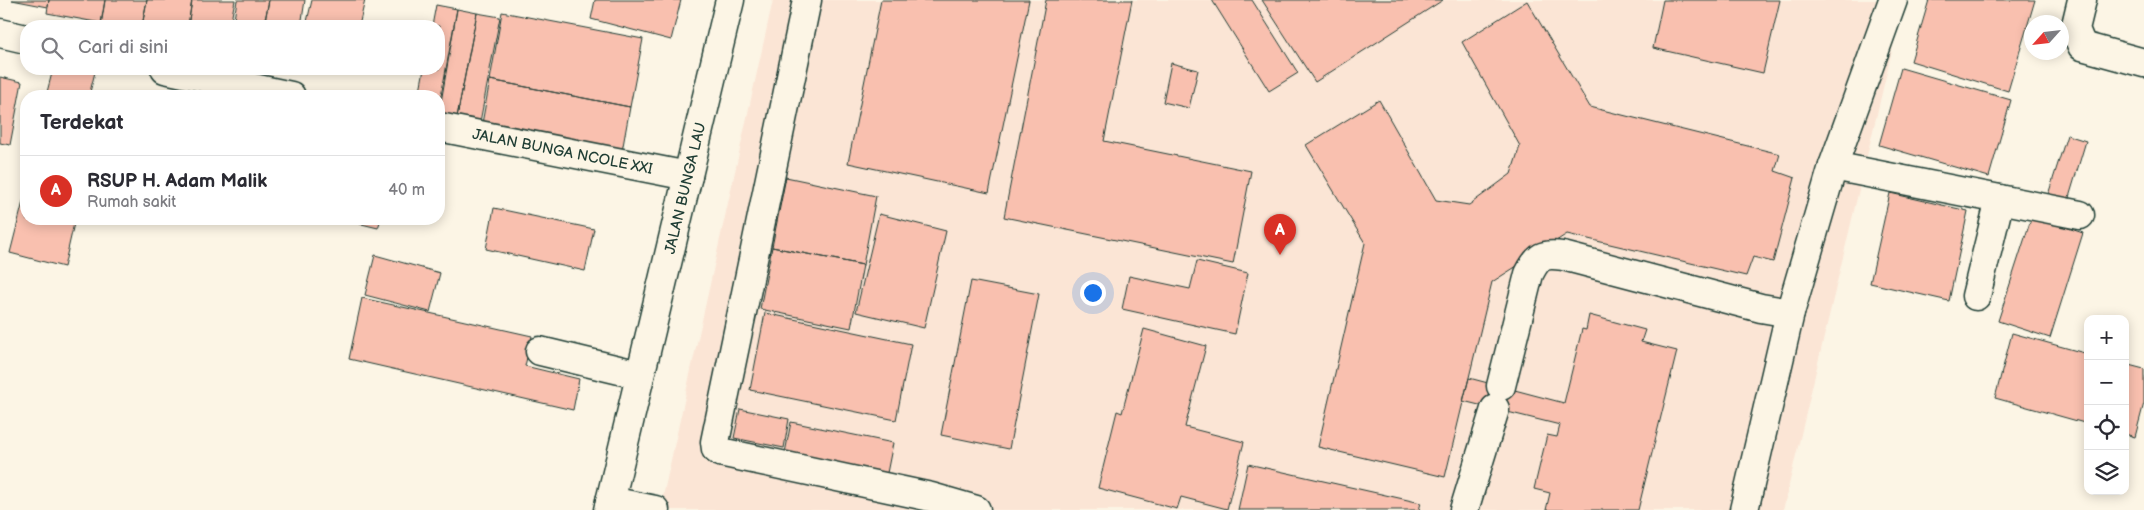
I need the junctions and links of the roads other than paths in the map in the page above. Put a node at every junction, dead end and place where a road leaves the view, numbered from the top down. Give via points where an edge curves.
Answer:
1 (730, 0) edge
2 (807, 0) edge
3 (1893, 0) edge
4 (2082, 0) edge
5 (0, 33) edge
6 (20, 38) edge
7 (2144, 63) edge
8 (192, 75) edge
9 (263, 90) edge
10 (445, 127) edge
11 (1833, 166) junction
12 (688, 176) junction
13 (2000, 199) junction
14 (2080, 215) dead end
15 (1976, 296) dead end
16 (1790, 313) junction
17 (540, 351) dead end
18 (640, 376) junction
19 (930, 503) edge
20 (610, 506) edge
21 (654, 510) edge
22 (976, 510) edge
23 (1464, 510) edge
24 (1744, 510) edge

1 - 12 street, JALAN BUNGA LAU
2 - 19 street via 716,448 720,452
3 - 11 street
4 - 7 street via 2075,29 2082,46
5 - 6 street
8 - 9 street
10 - 12 street, JALAN BUNGA NCOLE XXI
11 - 13 street
11 - 16 street
12 - 18 street, JALAN BUNGA LAU
13 - 14 street
13 - 15 street
16 - 23 street via 1563,256 1549,254 1535,262
16 - 24 street
17 - 18 street
18 - 20 street, JALAN BUNGA LAU
19 - 22 street
20 - 21 street

